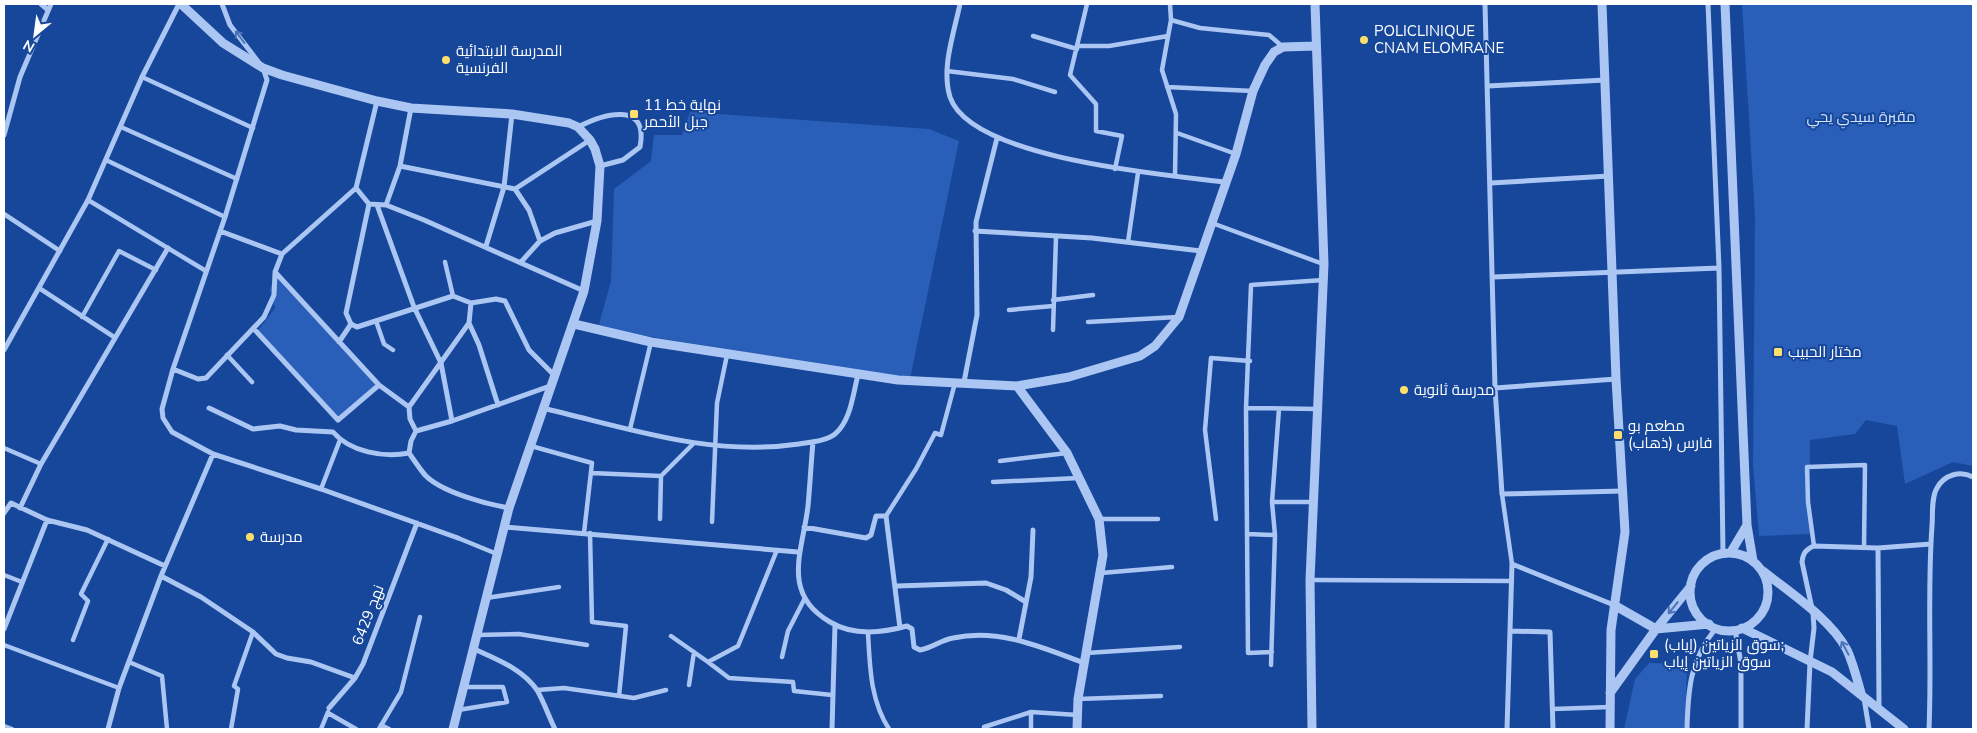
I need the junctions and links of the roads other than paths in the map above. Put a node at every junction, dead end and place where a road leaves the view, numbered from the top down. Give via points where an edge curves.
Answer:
1 (42, 4) edge
2 (51, 4) edge
3 (180, 4) edge
4 (222, 4) edge
5 (960, 4) edge
6 (1087, 4) edge
7 (1170, 4) edge
8 (1315, 4) edge
9 (1485, 4) edge
10 (1602, 4) edge
11 (1708, 4) edge
12 (1725, 4) edge
13 (48, 10) junction
14 (1170, 20) junction
15 (1033, 36) dead end
16 (1168, 36) junction
17 (1316, 46) junction
18 (1282, 47) junction
19 (1078, 48) junction
20 (263, 68) junction
21 (946, 70) junction
22 (142, 77) junction
23 (1605, 80) junction
24 (1488, 86) junction
25 (1167, 87) junction
26 (1253, 91) junction
27 (1055, 92) dead end
28 (377, 101) junction
29 (411, 108) junction
30 (512, 114) junction
31 (121, 127) junction
32 (578, 127) junction
33 (253, 128) junction
34 (1177, 133) junction
35 (4, 134) edge
36 (997, 138) junction
37 (590, 140) junction
38 (1236, 154) junction
39 (106, 160) junction
40 (400, 166) junction
41 (600, 166) junction
42 (1115, 169) junction
43 (1138, 173) junction
44 (1175, 176) junction
45 (1610, 176) junction
46 (237, 179) junction
47 (1225, 182) junction
48 (1491, 183) junction
49 (504, 187) junction
50 (356, 188) junction
51 (515, 189) junction
52 (88, 200) junction
53 (369, 204) junction
54 (377, 205) junction
55 (386, 205) junction
56 (4, 214) edge
57 (225, 217) junction
58 (597, 221) junction
59 (1212, 222) junction
60 (220, 231) junction
61 (976, 231) junction
62 (1056, 236) junction
63 (540, 241) junction
64 (1128, 242) junction
65 (486, 246) junction
66 (168, 248) junction
67 (60, 251) junction
68 (1201, 251) junction
69 (282, 254) junction
70 (446, 262) dead end
71 (521, 262) junction
72 (1324, 264) junction
73 (1719, 268) junction
74 (156, 270) junction
75 (206, 271) junction
76 (275, 272) junction
77 (1612, 273) junction
78 (1493, 277) junction
79 (1323, 280) junction
80 (39, 288) junction
81 (584, 291) junction
82 (1093, 295) dead end
83 (453, 296) junction
84 (1053, 300) junction
85 (471, 303) junction
86 (1053, 306) junction
87 (414, 307) junction
88 (1009, 310) dead end
89 (82, 317) junction
90 (1179, 317) junction
91 (376, 321) junction
92 (1088, 322) dead end
93 (468, 323) junction
94 (351, 324) junction
95 (574, 324) junction
96 (254, 329) junction
97 (1053, 330) dead end
98 (114, 337) junction
99 (339, 342) junction
100 (651, 342) junction
101 (4, 350) edge
102 (393, 350) dead end
103 (227, 355) junction
104 (727, 355) junction
105 (1250, 361) junction
106 (441, 363) junction
107 (173, 369) junction
108 (554, 375) junction
109 (858, 375) junction
110 (1616, 379) junction
111 (252, 382) dead end
112 (960, 382) junction
113 (379, 385) junction
114 (550, 386) junction
115 (1017, 386) junction
116 (1495, 388) junction
117 (498, 405) junction
118 (409, 407) junction
119 (209, 408) dead end
120 (542, 408) junction
121 (1246, 408) junction
122 (1280, 409) junction
123 (1318, 409) junction
124 (338, 420) junction
125 (452, 421) junction
126 (630, 429) junction
127 (416, 431) junction
128 (333, 432) junction
129 (340, 440) junction
130 (813, 442) junction
131 (693, 444) junction
132 (530, 446) junction
133 (716, 446) junction
134 (4, 448) edge
135 (409, 453) junction
136 (1066, 453) junction
137 (213, 454) junction
138 (1000, 461) dead end
139 (41, 464) junction
140 (591, 473) junction
141 (661, 476) junction
142 (1973, 477) edge
143 (1080, 478) junction
144 (993, 482) dead end
145 (321, 489) junction
146 (1624, 491) junction
147 (1502, 494) junction
148 (1272, 502) junction
149 (1314, 502) junction
150 (20, 508) junction
151 (509, 508) junction
152 (4, 513) edge
153 (886, 516) junction
154 (660, 519) dead end
155 (1099, 519) junction
156 (1158, 519) dead end
157 (1216, 519) dead end
158 (47, 520) junction
159 (712, 522) dead end
160 (417, 523) junction
161 (1747, 525) junction
162 (504, 527) junction
163 (804, 527) junction
164 (1033, 530) dead end
165 (587, 533) junction
166 (1247, 534) junction
167 (1275, 534) junction
168 (458, 538) joint
169 (108, 539) junction
170 (1931, 544) junction
171 (1814, 546) junction
172 (1864, 548) junction
173 (1878, 548) junction
174 (777, 550) junction
175 (798, 552) junction
176 (1727, 552) junction
177 (497, 554) junction
178 (1754, 561) junction
179 (1512, 564) junction
180 (165, 566) junction
181 (1172, 567) dead end
182 (1760, 569) junction
183 (1101, 573) junction
184 (4, 575) edge
185 (161, 576) junction
186 (1310, 580) junction
187 (1512, 581) junction
188 (22, 582) junction
189 (897, 586) junction
190 (1691, 586) junction
191 (559, 587) dead end
192 (485, 598) junction
193 (804, 598) junction
194 (1026, 602) junction
195 (1614, 605) junction
196 (1813, 612) junction
197 (420, 618) dead end
198 (835, 625) junction
199 (1712, 626) junction
200 (900, 628) junction
201 (4, 629) edge
202 (1656, 629) junction
203 (1739, 629) junction
204 (253, 632) junction
205 (1510, 632) junction
206 (868, 633) junction
207 (476, 635) junction
208 (671, 636) dead end
209 (1019, 639) junction
210 (73, 640) dead end
211 (4, 645) edge
212 (587, 645) dead end
213 (1180, 647) dead end
214 (472, 648) junction
215 (694, 652) junction
216 (1272, 652) junction
217 (1086, 653) junction
218 (782, 657) dead end
219 (129, 662) junction
220 (708, 662) junction
221 (1810, 662) junction
222 (1084, 663) junction
223 (1271, 665) dead end
224 (355, 678) junction
225 (689, 685) dead end
226 (463, 686) junction
227 (119, 688) junction
228 (537, 690) junction
229 (666, 690) dead end
230 (1610, 693) junction
231 (1862, 694) junction
232 (832, 695) junction
233 (619, 696) junction
234 (1161, 696) dead end
235 (1078, 699) junction
236 (1610, 707) junction
237 (1879, 708) junction
238 (1553, 709) junction
239 (458, 710) junction
240 (328, 711) junction
241 (1031, 712) junction
242 (1078, 715) junction
243 (4, 726) edge
244 (380, 727) edge
245 (984, 727) dead end
246 (12, 729) edge
247 (108, 729) edge
248 (167, 729) edge
249 (231, 729) edge
250 (321, 729) edge
251 (356, 729) edge
252 (389, 729) edge
253 (453, 729) edge
254 (555, 729) edge
255 (832, 729) edge
256 (889, 729) edge
257 (1031, 729) edge
258 (1077, 729) edge
259 (1312, 729) edge
260 (1508, 729) edge
261 (1553, 729) edge
262 (1610, 729) edge
263 (1687, 729) edge
264 (1741, 729) edge
265 (1808, 729) edge
266 (1869, 729) edge
267 (1904, 729) edge
268 (1929, 729) edge

1 - 13 street
2 - 13 street
3 - 20 street via 223,43
3 - 22 street
20 -> 4 street via 230,25
5 - 21 street
6 - 19 street
7 - 14 street
8 - 17 street
9 - 24 street
10 - 23 street
11 - 73 street
12 - 161 street
13 - 35 street via 20,77
14 - 16 street
14 - 18 street via 1200,28 1269,35
15 - 19 street
16 - 19 street
16 - 25 street via 1162,70
17 - 18 street
17 - 72 street
18 - 26 street via 1269,58
19 - 42 street via 1070,75 1096,104 1096,131 1122,136
20 - 28 street
20 - 33 street via 266,80
21 - 27 street via 1013,79
21 - 36 street via 950,99 958,112 974,126
22 - 31 street
22 - 33 street
23 - 24 street
23 - 45 street
24 - 48 street
25 - 26 street
25 - 34 street via 1176,114
26 - 38 street
28 - 29 street
28 - 50 street
29 - 30 street
29 - 40 street
30 - 32 street
30 - 49 street
31 - 39 street
31 - 46 street
32 - 37 street
32 - 41 street via 607,115 623,114 638,123 643,134 640,147 623,160
33 - 46 street
34 - 38 street
34 - 44 street
36 - 42 street
36 - 61 street
37 - 41 street
37 - 51 street
38 - 47 street
39 - 52 street
39 - 57 street
40 - 49 street
40 - 55 street
41 - 58 street
42 - 43 street
43 - 44 street
43 - 64 street
44 - 47 street
45 - 48 street
45 - 77 street
46 - 57 street
47 - 59 street
48 - 78 street
49 - 51 street
49 - 65 street
50 - 53 street
50 - 69 street
51 - 63 street via 529,210
52 - 66 street
52 - 67 street
53 - 54 street
53 - 94 street via 346,314
54 - 55 street
54 - 87 street
55 - 65 street
56 - 67 street
57 - 60 street
58 - 63 street
58 - 81 street
59 - 68 street
59 - 72 street
60 - 69 street
60 - 75 street
61 - 62 street
61 - 112 street via 977,315
62 - 64 street
62 - 84 street
63 - 71 street
64 - 68 street
65 - 71 street
66 - 74 street
66 - 75 street
67 - 80 street
68 - 90 street
69 - 76 street
70 - 83 street
71 - 81 street
72 - 79 street
73 - 77 street
73 - 176 street
74 - 89 street via 119,251
74 - 98 street
75 - 107 street
76 - 96 street via 274,296
76 - 99 street
77 - 78 street
77 - 110 street
78 - 116 street
79 - 105 street via 1251,285
79 - 123 street
80 - 89 street
80 - 101 street
81 - 95 street
82 - 84 street
83 - 85 street
83 - 87 street
84 - 86 street
85 - 93 street
85 - 108 street via 504,301 529,350
86 - 88 street
86 - 97 street
87 - 91 street
87 - 106 street
89 - 98 street
90 - 92 street
90 - 115 street via 1155,346 1140,356 1069,377
91 - 94 street via 357,327
91 - 102 street via 384,344
93 - 106 street
93 - 117 street via 480,345
94 - 99 street
95 - 100 street
95 - 108 street
96 - 103 street
96 - 124 street
98 - 139 street
99 - 113 street
100 - 104 street
100 - 126 street
103 - 107 street via 204,380
103 - 111 street
104 - 109 street
104 - 133 street via 717,403
105 - 121 street
105 - 157 street via 1211,358 1205,430
106 - 118 street
106 - 125 street
107 - 137 street via 162,409 163,418 172,432
108 - 114 street
109 - 112 street
109 - 130 street via 842,427 826,439
110 - 116 street
110 - 146 street
112 - 115 street
112 - 153 street via 941,435 935,433
113 - 118 street
113 - 124 street
114 - 117 street
114 - 120 street
115 - 136 street
116 - 147 street
117 - 125 street
118 - 127 street
119 - 128 street via 253,429 280,426
120 - 126 street
120 - 132 street
121 - 122 street
121 - 166 street
122 - 123 street
122 - 148 street
123 - 149 street
124 - 128 street
125 - 127 street
126 - 131 street
127 - 135 street
128 - 129 street
129 - 135 street via 380,455
129 - 145 street
130 - 133 street via 751,449
130 - 163 street
131 - 133 street
131 - 141 street
132 - 140 street via 592,463
132 - 151 street
133 - 159 street
134 - 139 street
135 - 151 street via 426,476 482,503
136 - 138 street
136 - 143 street
137 - 145 street
137 - 180 street
139 - 150 street
140 - 141 street
140 - 165 street
141 - 154 street
142 - 170 street via 1954,474 1936,488
143 - 144 street
143 - 155 street
145 - 160 street
146 - 147 street
146 - 195 street via 1625,532
147 - 179 street
148 - 149 street
148 - 167 street
149 - 186 street
150 - 152 street via 9,503
150 - 158 street
151 - 162 street
153 - 163 street via 876,516 871,535 866,538
153 - 189 street
155 - 156 street
155 - 183 street via 1103,555
158 - 169 street
158 - 188 street
160 - 168 street
160 - 224 street, نهج 6429
161 - 176 street
161 - 178 street
162 - 165 street
162 - 177 street
163 - 175 street
164 - 194 street via 1031,577
165 - 174 street
165 - 233 street via 592,622 626,626
166 - 167 street
166 - 216 street via 1248,653
167 - 216 street
168 - 177 street
169 - 180 street
169 - 210 street via 81,594 88,601
170 - 173 street
170 - 268 street
171 - 172 street
171 - 172 street via 1807,467 1865,465
171 - 196 street via 1803,555 1802,562
172 - 173 street
173 - 237 street
174 - 175 street
174 - 220 street via 738,646
175 - 193 street
176 - 178 street
176 - 190 street via 1704,562 1695,573
177 - 192 street
178 - 182 street
179 - 187 street
179 - 195 street
180 - 185 street
181 - 183 street
182 - 196 street
182 - 203 street via 1766,578 1767,600 1755,621
183 - 217 street
184 - 188 street
185 - 204 street
185 - 219 street
186 - 187 street
186 - 259 street
187 - 205 street
188 - 201 street
189 - 194 street via 986,584 1006,590
189 - 200 street
190 - 199 street via 1695,610
190 -> 202 street
191 - 192 street
192 - 207 street
193 - 198 street via 819,616
193 - 218 street via 788,631
194 - 209 street
195 - 202 street
195 - 230 street
196 - 221 street
231 -> 196 street via 1846,649 1829,625
197 - 244 street via 401,692
198 - 206 street
198 - 232 street
199 - 202 street
199 - 203 street
199 - 263 street via 1693,665
200 - 206 street
200 - 209 street via 907,626 912,629 913,645 920,650 958,637 985,634
202 - 230 street
203 - 221 street
203 - 264 street
204 - 224 street via 276,654 305,660
204 - 249 street via 234,686 238,689
205 - 238 street via 1550,632
205 - 260 street
206 - 256 street via 871,681 880,715
207 - 212 street via 519,634
207 - 214 street
208 - 215 street
209 - 222 street
211 - 227 street
213 - 217 street
214 - 226 street
214 - 228 street via 514,668
215 - 220 street
215 - 225 street
216 - 223 street
217 - 222 street
219 - 227 street
219 - 248 street via 162,676
220 - 232 street via 729,678 793,682 794,691
221 - 231 street via 1832,672
221 - 265 street
222 - 235 street
224 - 240 street, نهج 6429
226 - 239 street
226 - 239 street via 503,687 507,702
227 - 247 street
228 - 233 street via 564,688
228 - 254 street
229 - 233 street via 634,698
230 - 236 street
231 - 237 street
231 - 266 street
232 - 255 street
234 - 235 street
235 - 242 street
236 - 238 street
236 - 262 street
237 - 267 street
238 - 261 street
239 - 253 street
240 - 250 street
240 - 251 street
241 - 242 street
241 - 245 street
241 - 257 street
242 - 258 street
243 - 246 street
244 - 252 street

